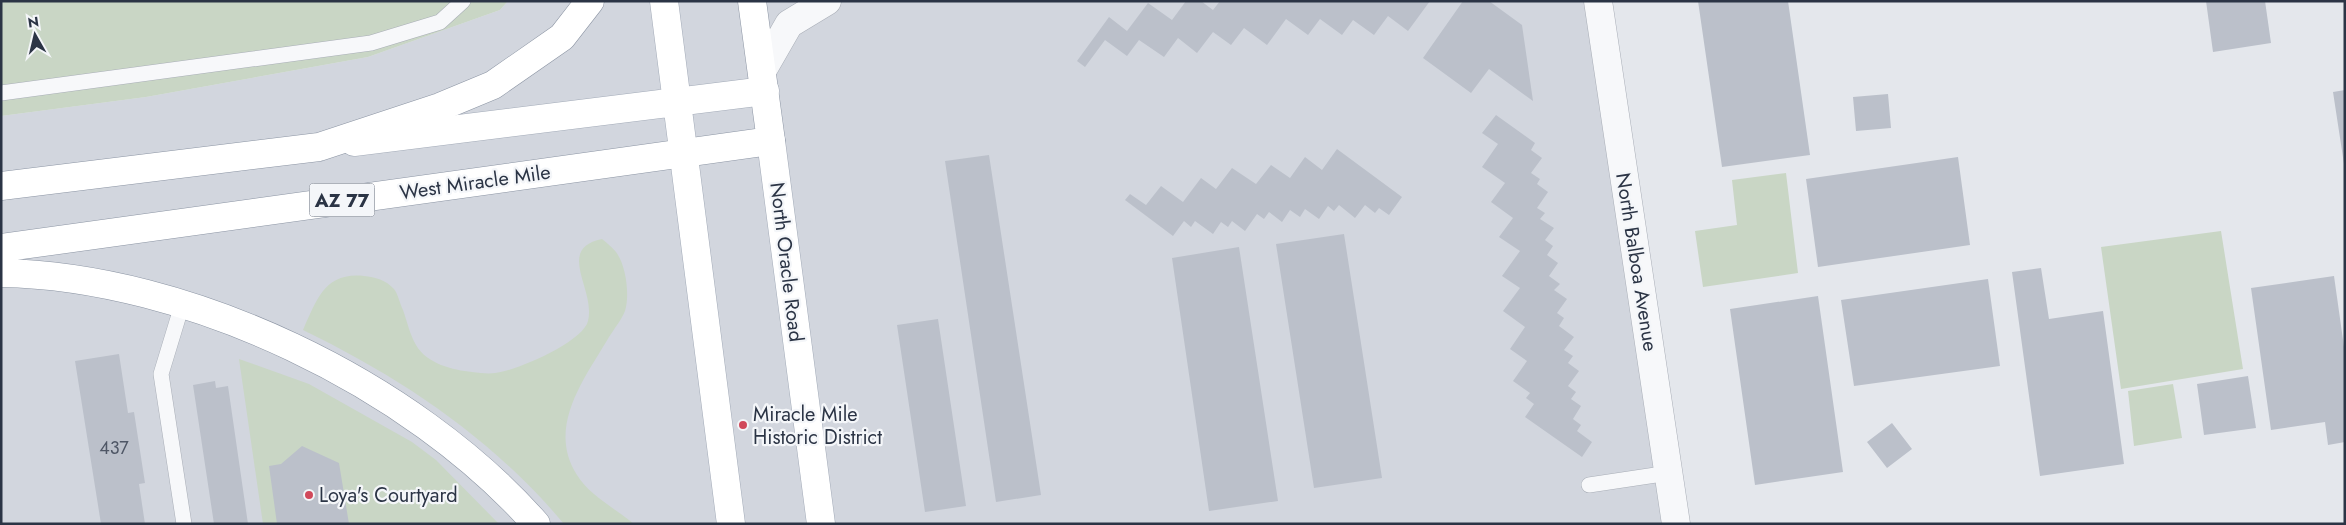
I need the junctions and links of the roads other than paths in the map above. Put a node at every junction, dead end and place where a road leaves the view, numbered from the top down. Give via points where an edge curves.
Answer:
1 (463, 1) edge
2 (590, 1) edge
3 (664, 1) edge
4 (752, 1) edge
5 (827, 1) edge
6 (1598, 1) edge
7 (764, 81) junction
8 (1, 93) edge
9 (676, 101) junction
10 (771, 142) junction
11 (319, 146) junction
12 (684, 153) junction
13 (1, 186) edge
14 (1, 248) edge
15 (1, 272) edge
16 (182, 305) junction
17 (1668, 473) junction
18 (1589, 485) dead end
19 (184, 524) edge
20 (536, 524) edge
21 (731, 524) edge
22 (821, 524) edge
23 (1676, 524) edge

1 - 8 lane via 440,22 371,43
2 - 11 main road via 562,37 493,85 440,107
3 - 9 main road
4 - 7 main road, North Oracle Road
5 - 7 street via 788,24
6 - 17 street, North Balboa Avenue
7 - 9 main road
7 - 10 main road, North Oracle Road
9 - 11 main road
9 - 12 main road
10 - 12 main road, West Miracle Mile / AZ 77
10 - 22 main road, North Oracle Road
11 - 13 main road
12 - 14 main road, West Miracle Mile / AZ 77
12 - 21 main road
15 - 16 main road via 76,279 148,294
16 - 19 lane via 161,374
16 - 20 main road via 224,318 321,362 394,404 488,476
17 - 18 lane
17 - 23 street, North Balboa Avenue

